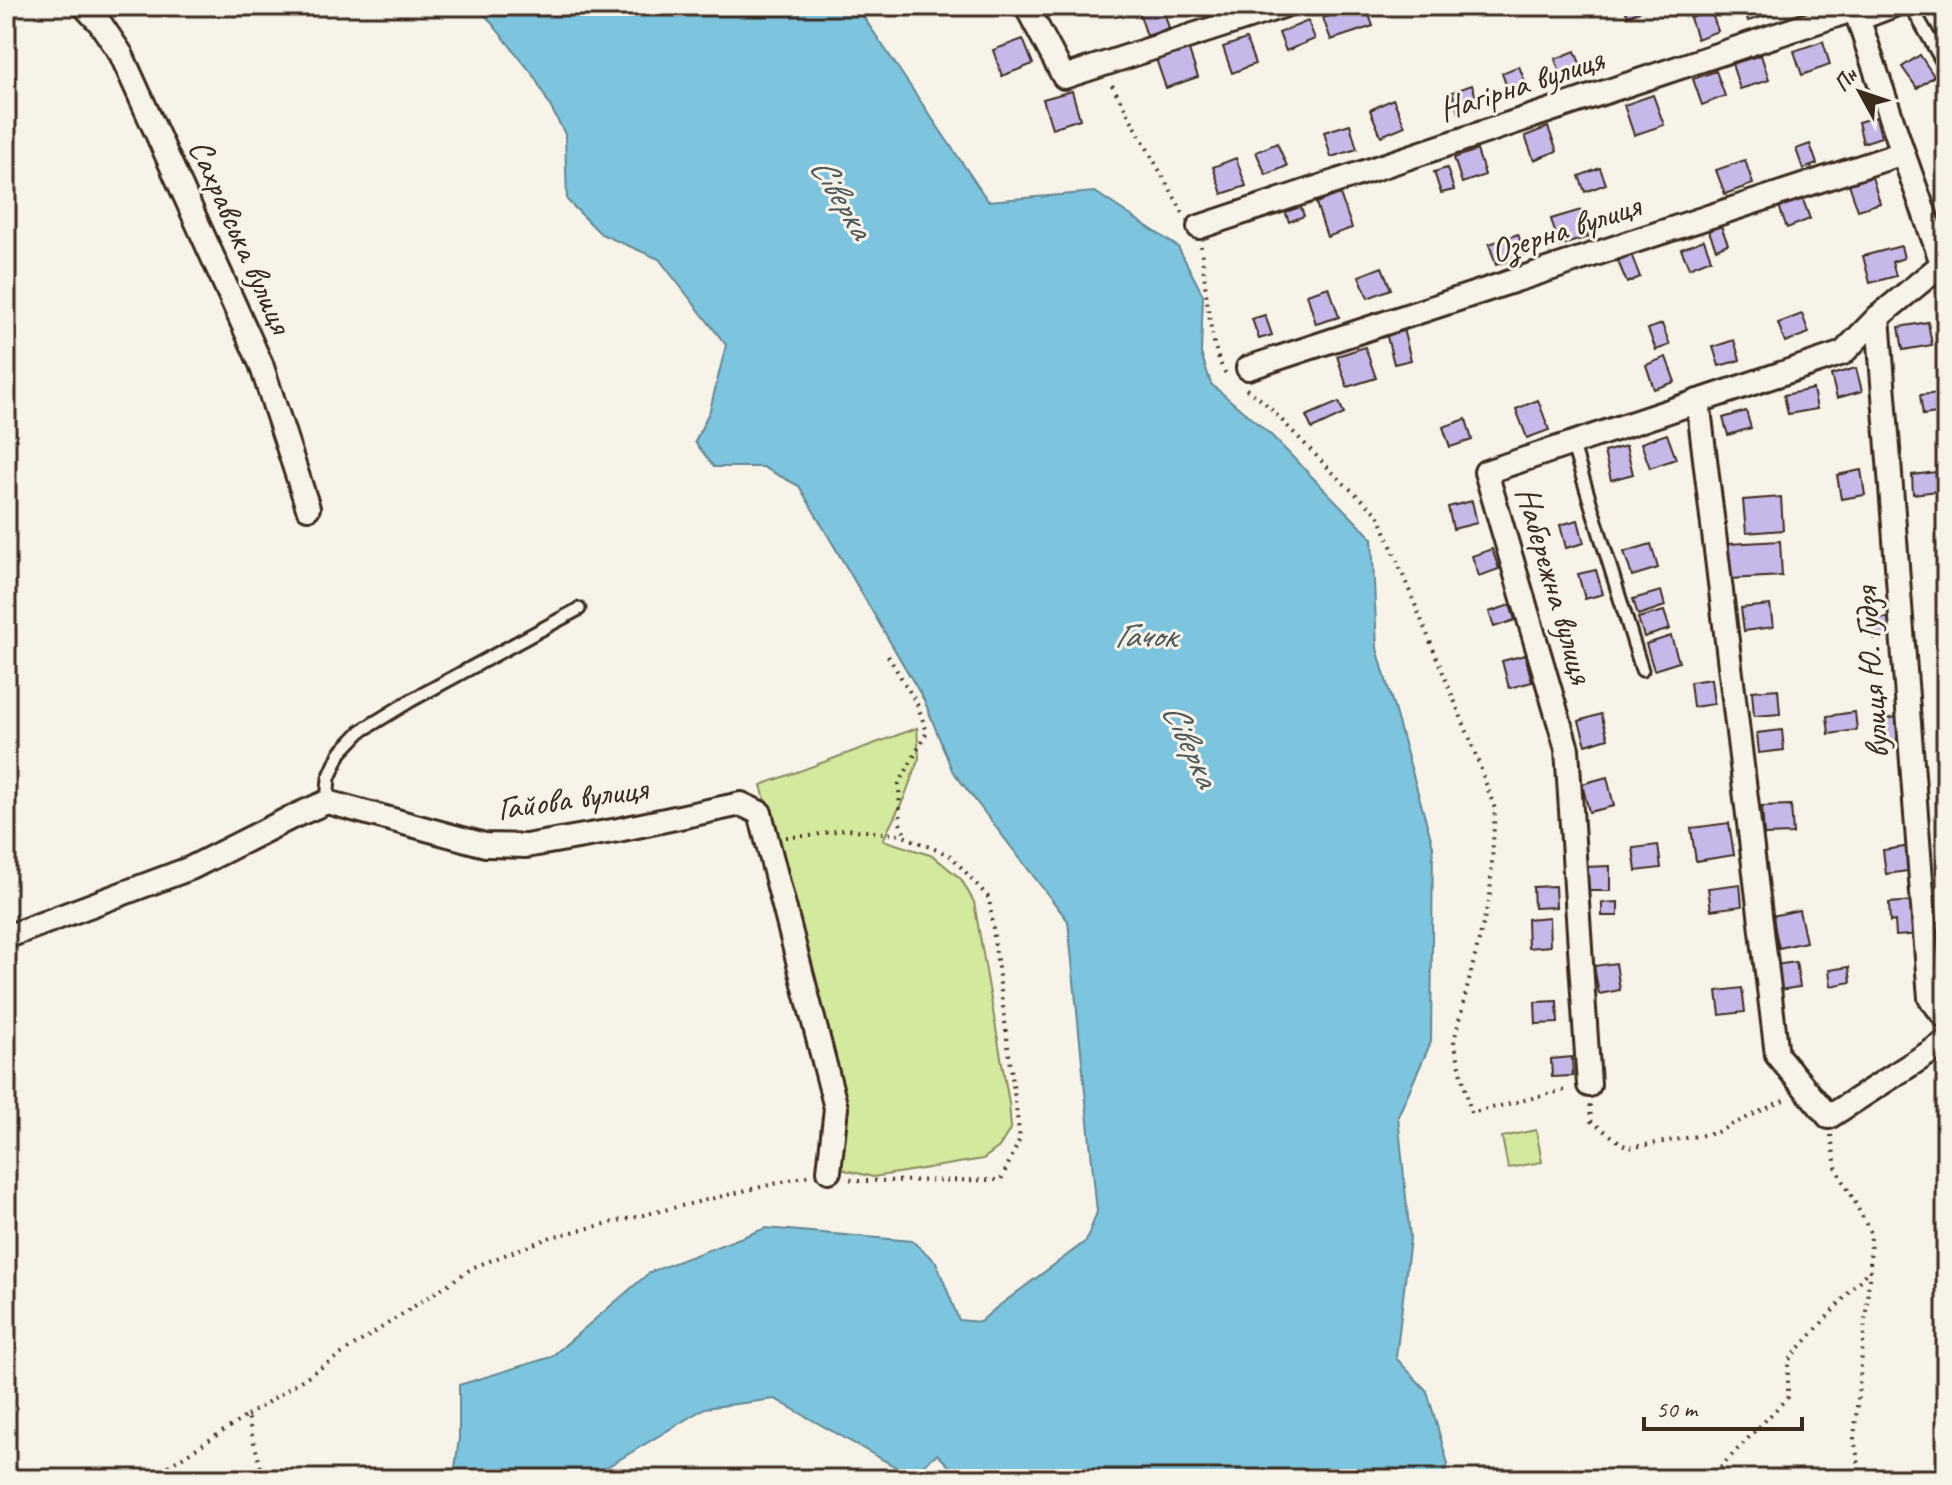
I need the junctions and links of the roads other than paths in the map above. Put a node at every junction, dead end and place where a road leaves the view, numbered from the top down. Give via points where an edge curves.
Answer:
1 (84, 6) edge
2 (1026, 6) edge
3 (1283, 6) edge
4 (1909, 6) edge
5 (1858, 12) edge
6 (1946, 68) edge
7 (1903, 153) junction
8 (1199, 227) road end
9 (1945, 266) edge
10 (1878, 317) junction
11 (1248, 368) dead end
12 (1698, 401) junction
13 (1572, 443) junction
14 (308, 508) dead end
15 (579, 609) dead end
16 (1642, 670) dead end
17 (327, 802) junction
18 (6, 937) edge
19 (1946, 1018) edge
20 (1946, 1042) edge
21 (1589, 1085) road end
22 (829, 1171) road end

1 - 14 street, Сахравська вулиця via 121,54 261,364
2 - 3 street via 1064,77
4 - 5 lane
4 - 6 lane
5 - 7 street
5 - 8 street, Нагірна вулиця
7 - 9 street
7 - 11 street, Озерна вулиця
9 - 10 street, Набережна вулиця
10 - 12 street, Набережна вулиця via 1843,353
10 - 19 street, вулиця Ю. Гудзя via 1930,998
12 - 13 street, Набережна вулиця
12 - 20 street via 1777,1055 1829,1117
13 - 16 lane
13 - 21 street, Набережна вулиця via 1486,472 1567,749
15 - 17 lane via 361,731 340,753 329,778
17 - 18 street via 191,868
17 - 22 street, Гайова вулиця via 485,845 526,846 741,804 760,813 836,1108

